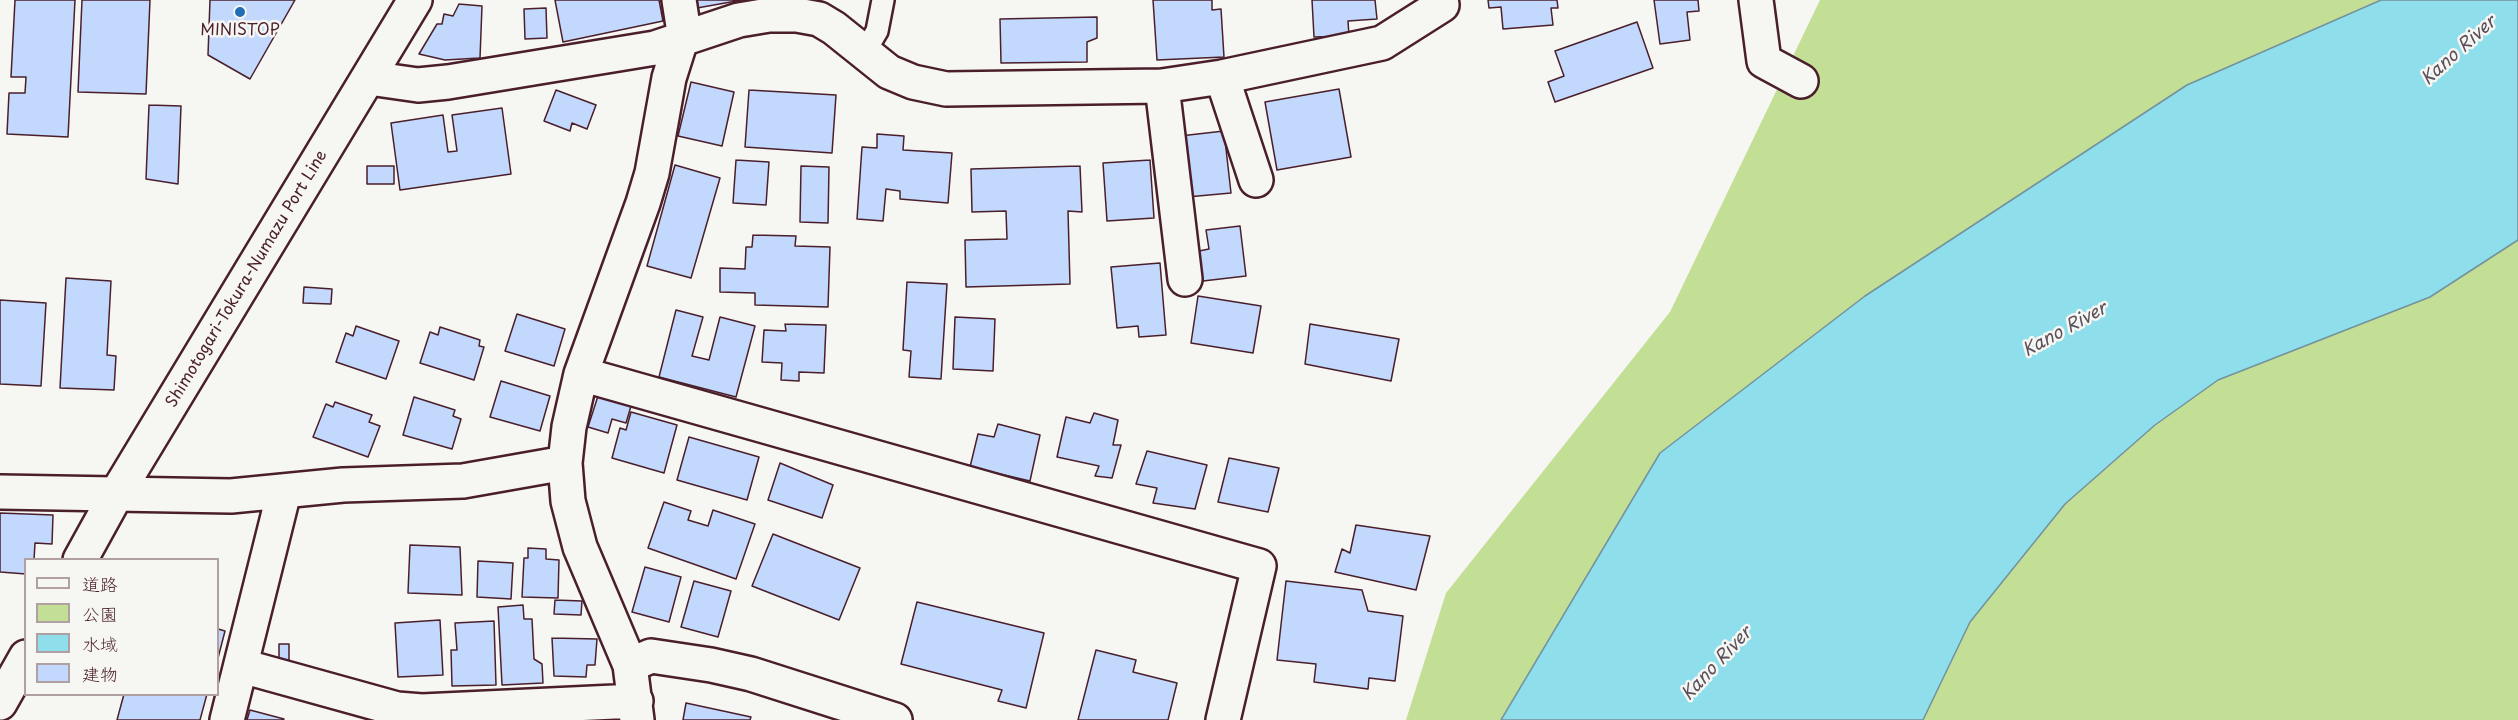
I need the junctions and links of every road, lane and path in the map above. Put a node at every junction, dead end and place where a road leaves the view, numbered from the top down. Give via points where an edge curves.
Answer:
1 (415, 0) edge
2 (679, 0) edge
3 (883, 0) edge
4 (1441, 0) edge
5 (1756, 0) edge
6 (681, 40) junction
7 (864, 53) junction
8 (1222, 77) junction
9 (369, 78) junction
10 (1801, 81) dead end
11 (1162, 86) junction
12 (1256, 180) dead end
13 (1185, 279) dead end
14 (581, 374) junction
15 (565, 463) junction
16 (0, 492) edge
17 (284, 492) junction
18 (117, 493) junction
19 (81, 558) edge
20 (24, 661) edge
21 (630, 665) junction
22 (242, 666) junction
23 (0, 703) edge
24 (637, 710) edge
25 (227, 720) edge
26 (895, 720) edge
27 (1223, 720) edge

1 - 9 street, Shimotogari-Tokura-Numazu Port Line
2 - 6 street
3 - 7 lane via 877,31
4 - 8 street via 1442,5 1382,43
5 - 10 street via 1764,61
6 - 7 street via 739,20 797,15 819,19
6 - 9 street via 655,48 448,82 418,85
6 - 14 street via 669,78 643,203
7 - 11 street via 889,72 913,82 946,88
8 - 11 street
8 - 12 street
9 - 18 street, Shimotogari-Tokura-Numazu Port Line
11 - 13 street
14 - 15 street
14 - 27 street via 1259,566
15 - 17 street via 463,481 343,485
15 - 21 street via 568,501 580,547
16 - 18 street
17 - 18 street via 231,496
17 - 22 street
18 - 19 street, Shimotogari-Tokura-Numazu Port Line
20 - 23 street
21 - 24 street
21 - 26 street via 651,656 711,665
22 - 24 street via 397,709
22 - 25 street

